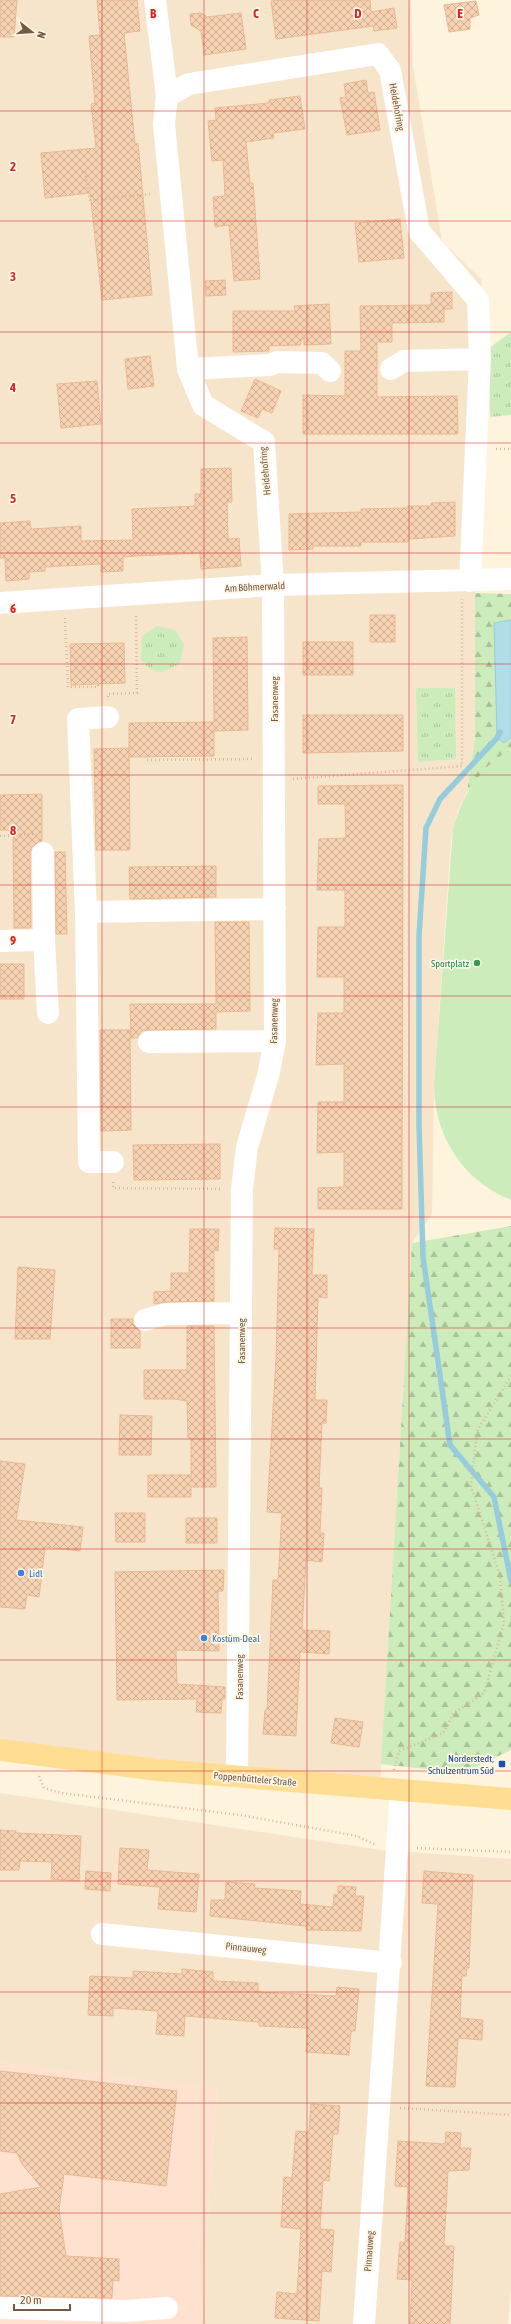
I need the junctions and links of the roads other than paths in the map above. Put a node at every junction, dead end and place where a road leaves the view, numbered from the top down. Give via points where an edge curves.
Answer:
1 (155, 0) edge
2 (167, 96) junction
3 (480, 359) junction
4 (188, 369) junction
5 (391, 369) dead end
6 (330, 370) dead end
7 (511, 579) edge
8 (466, 581) junction
9 (273, 585) junction
10 (0, 603) edge
11 (108, 717) road end
12 (39, 844) road end
13 (275, 909) junction
14 (86, 912) junction
15 (44, 940) junction
16 (0, 941) edge
17 (48, 1013) dead end
18 (275, 1041) junction
19 (149, 1042) dead end
20 (113, 1162) road end
21 (241, 1313) junction
22 (145, 1320) dead end
23 (0, 1750) edge
24 (237, 1777) junction
25 (394, 1791) junction
26 (511, 1799) edge
27 (102, 1934) dead end
28 (390, 1963) junction
29 (0, 2308) edge
30 (167, 2308) dead end
31 (364, 2324) edge

1 - 2 street, Heidehofring
2 - 3 street, Heidehofring via 189,84 378,54 390,70 419,231 478,300
2 - 4 street, Heidehofring via 164,124
3 - 5 street via 404,361
3 - 8 street, Heidehofring
4 - 6 street via 270,365 277,362 322,363
4 - 9 street, Heidehofring via 203,405 264,442
7 - 8 street, Am Böhmerwald
8 - 9 street, Am Böhmerwald
9 - 10 street, Am Böhmerwald
9 - 13 street, Fasanenweg
11 - 14 street via 78,719
12 - 15 street
13 - 14 street
13 - 18 street, Fasanenweg
14 - 20 street via 89,1162
15 - 16 street
15 - 17 street
18 - 19 street
18 - 21 street, Fasanenweg via 268,1076 247,1147 242,1189
21 - 22 street via 166,1314
21 - 24 street, Fasanenweg
23 - 24 main road, Poppenbütteler Straße
24 - 25 main road, Poppenbütteler Straße
25 - 26 main road, Poppenbütteler Straße
25 - 28 street, Pinnauweg via 398,1848
27 - 28 street, Pinnauweg
28 - 31 street, Pinnauweg
29 - 30 street via 125,2311

